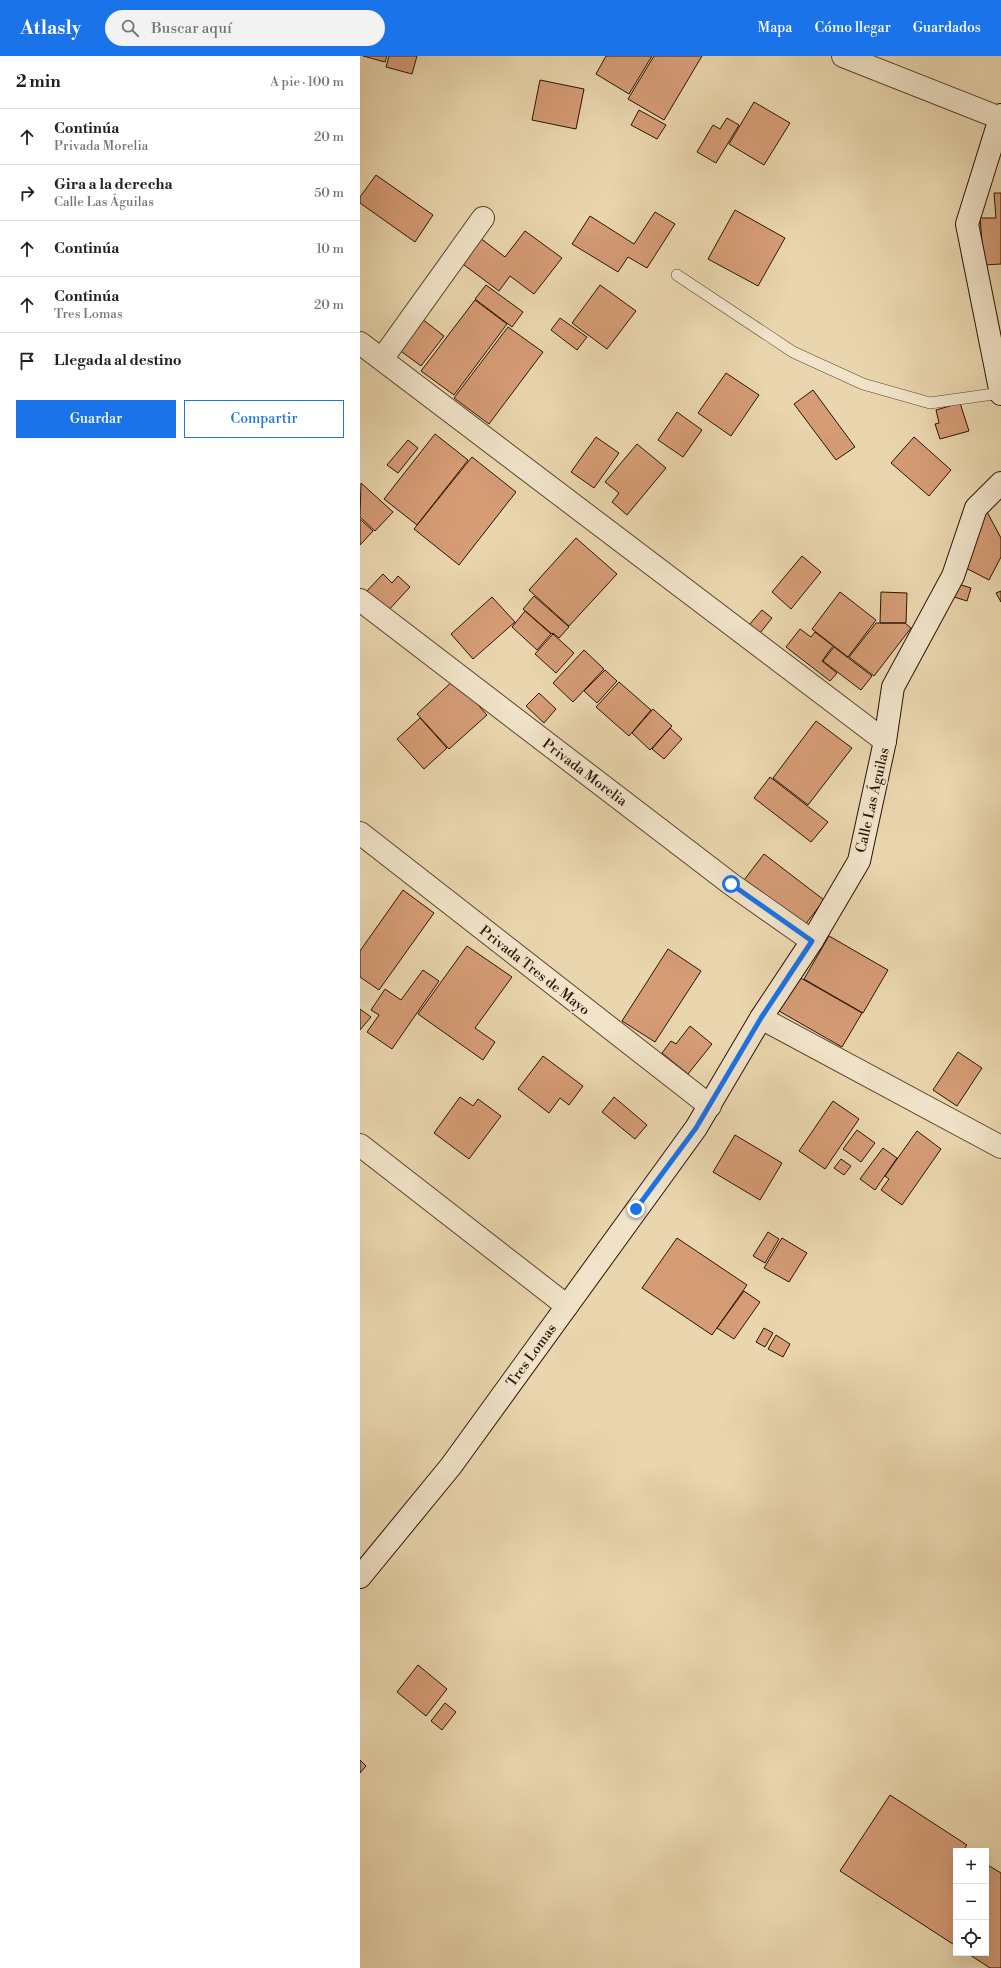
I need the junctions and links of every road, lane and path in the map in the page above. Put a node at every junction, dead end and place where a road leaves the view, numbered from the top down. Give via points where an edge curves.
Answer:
1 (843, 56) edge
2 (1000, 116) edge
3 (483, 218) dead end
4 (676, 275) dead end
5 (360, 343) edge
6 (382, 359) junction
7 (1001, 394) edge
8 (1001, 483) edge
9 (360, 600) edge
10 (885, 741) junction
11 (360, 833) edge
12 (812, 941) junction
13 (761, 1018) junction
14 (710, 1106) junction
15 (696, 1128) joint
16 (360, 1145) edge
17 (1001, 1147) edge
18 (567, 1306) junction
19 (360, 1577) edge

1 - 2 street
2 - 7 street via 967,224
3 - 6 street
4 - 7 lane via 793,352 863,384 930,403
5 - 6 street
6 - 10 street
8 - 10 street, Calle Las Águilas via 976,508 952,576 893,687
9 - 12 street, Privada Morelia via 731,884
10 - 12 street, Calle Las Águilas via 859,861
11 - 14 street, Privada Tres de Mayo
12 - 13 street, Calle Las Águilas
13 - 14 street, Calle Las Águilas
13 - 17 street
14 - 15 street, Calle Las Águilas
15 - 18 street, Tres Lomas
16 - 18 street
18 - 19 street, Tres Lomas via 451,1466

